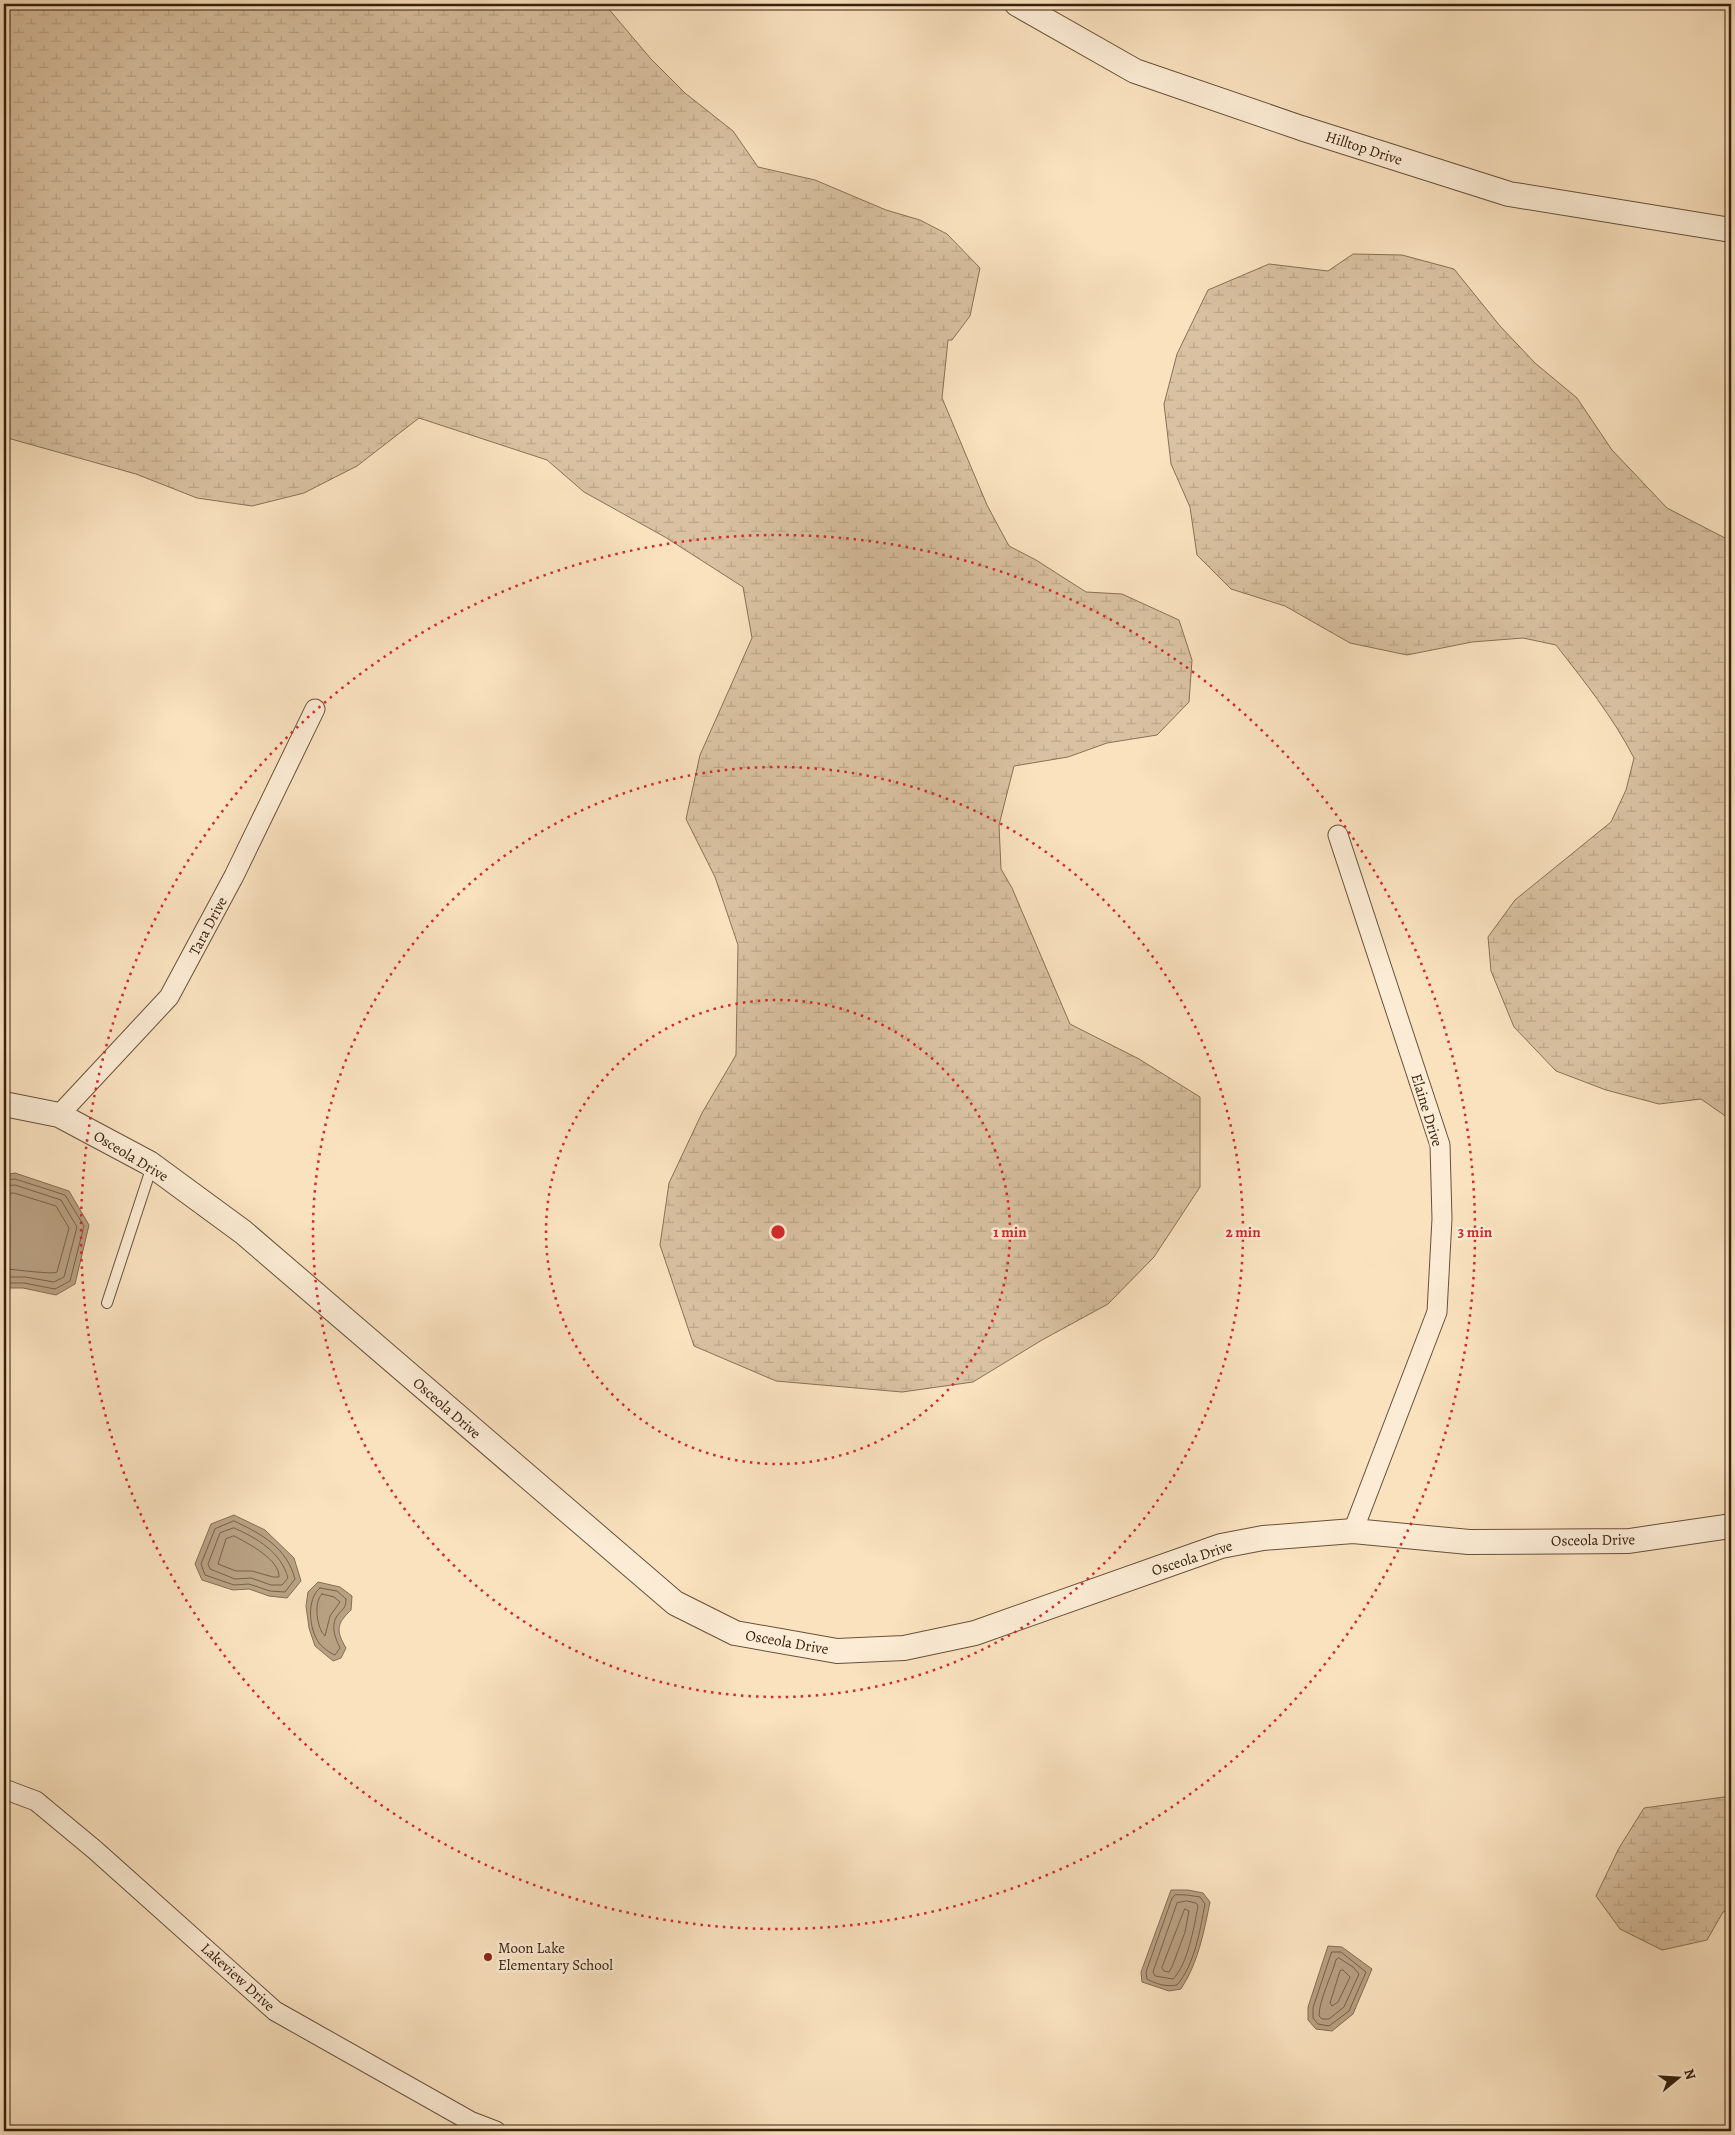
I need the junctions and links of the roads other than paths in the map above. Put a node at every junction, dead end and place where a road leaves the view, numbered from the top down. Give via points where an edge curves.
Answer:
1 (1017, 4) edge
2 (1731, 230) edge
3 (315, 709) dead end
4 (1338, 835) dead end
5 (4, 1104) edge
6 (59, 1115) junction
7 (152, 1166) junction
8 (106, 1303) dead end
9 (1731, 1526) edge
10 (1352, 1531) junction
11 (4, 1789) edge
12 (468, 2126) edge
13 (496, 2131) edge

1 - 2 street, Hilltop Drive via 1135,71 1509,194
3 - 6 street, Tara Drive via 234,876 169,997
4 - 10 street, Elaine Drive via 1440,1145 1442,1219 1437,1312
5 - 6 street, Osceola Drive
6 - 7 street, Osceola Drive
7 - 8 lane
7 - 10 street, Osceola Drive via 243,1232 675,1603 735,1633 837,1652 904,1648 975,1633 1221,1546 1263,1538
9 - 10 street, Osceola Drive via 1629,1541 1470,1542
11 - 12 street, Lakeview Drive via 36,1801 275,2011
12 - 13 street, Lakeview Drive

